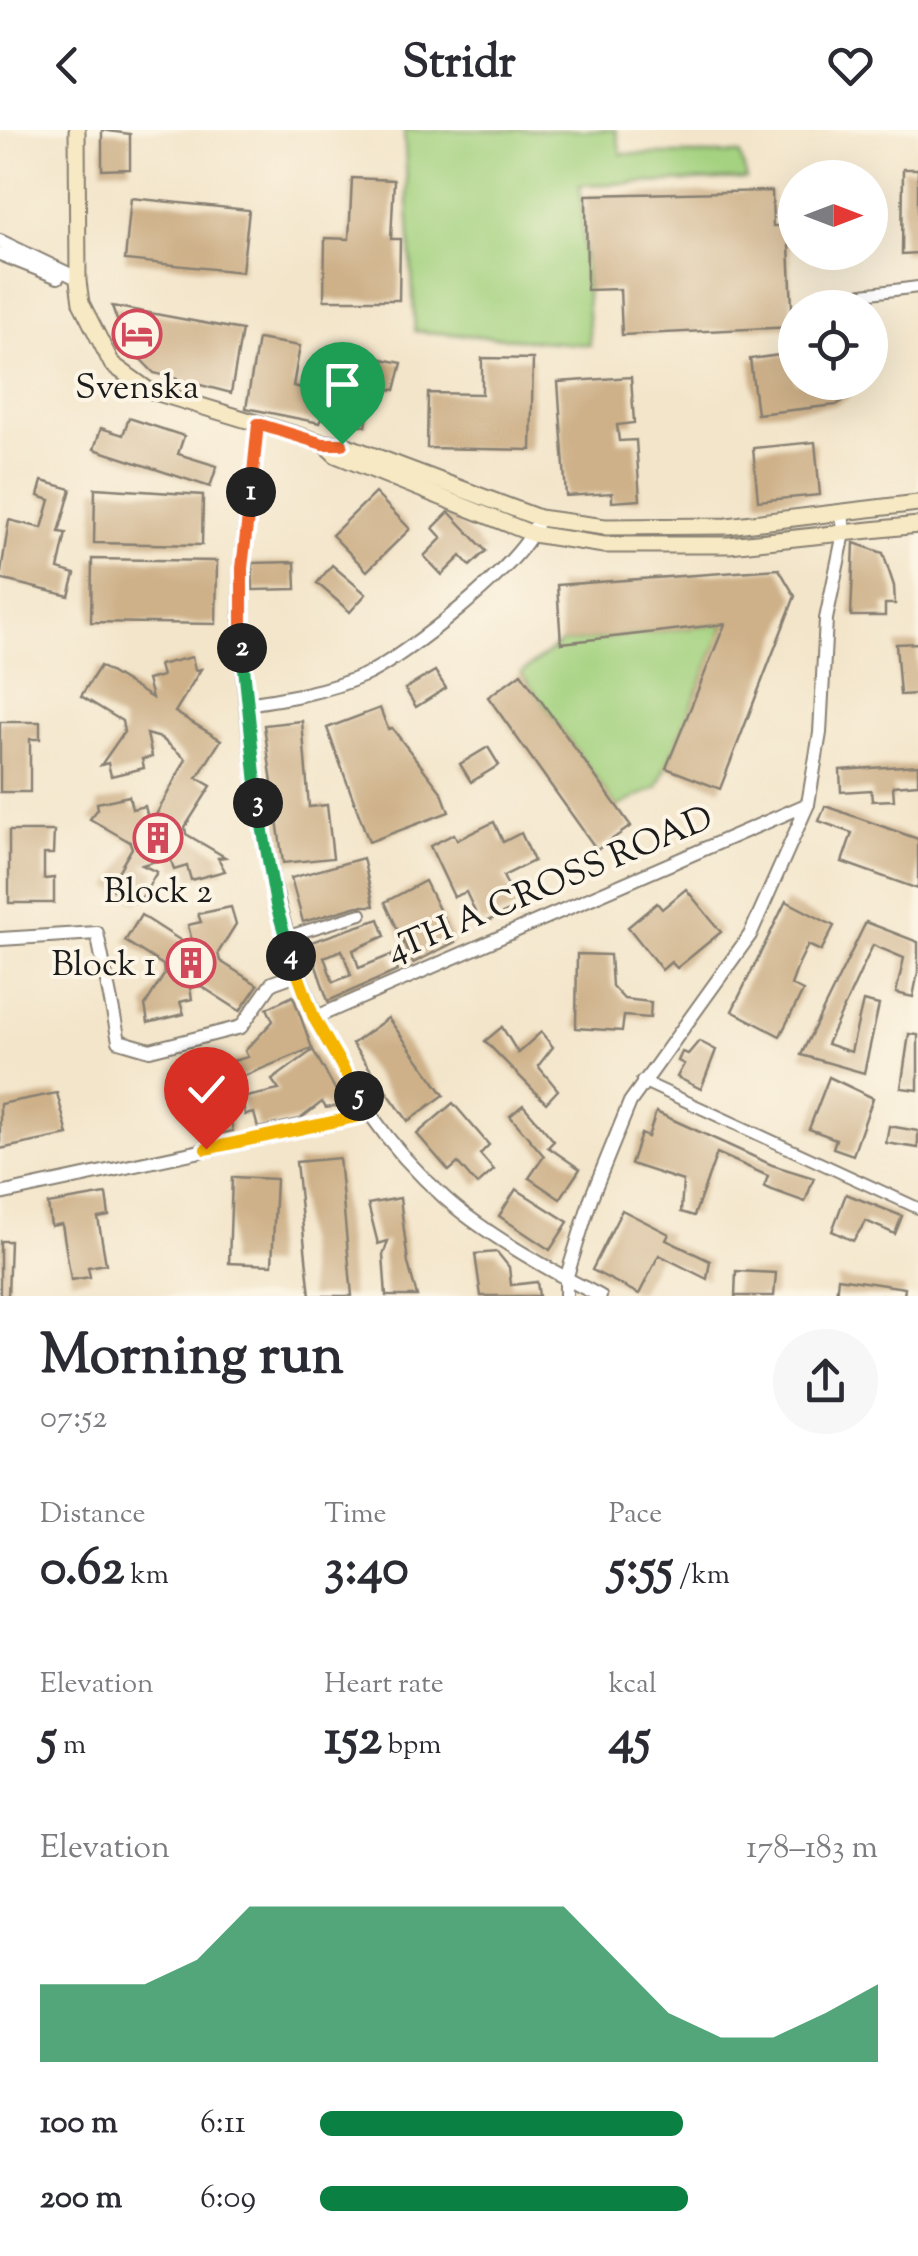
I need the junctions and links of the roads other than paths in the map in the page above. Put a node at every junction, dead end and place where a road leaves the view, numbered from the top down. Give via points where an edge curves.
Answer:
1 (73, 130) edge
2 (0, 241) edge
3 (0, 254) edge
4 (74, 279) junction
5 (918, 287) edge
6 (888, 291) edge
7 (258, 424) junction
8 (323, 444) junction
9 (918, 503) edge
10 (842, 512) junction
11 (918, 525) edge
12 (536, 526) junction
13 (844, 532) junction
14 (246, 704) junction
15 (808, 804) junction
16 (360, 914) dead end
17 (285, 937) junction
18 (0, 939) edge
19 (297, 974) junction
20 (314, 1018) junction
21 (642, 1082) junction
22 (370, 1110) junction
23 (0, 1194) edge
24 (918, 1208) edge
25 (566, 1279) junction
26 (566, 1296) edge
27 (600, 1296) edge

1 - 4 main road
2 - 4 street
3 - 4 street
4 - 7 main road via 112,364 148,390
5 - 6 street
7 - 8 main road
7 - 14 street via 242,568
8 - 12 main road via 336,456
8 - 12 main road via 342,444 394,464
9 - 10 main road
10 - 12 main road via 727,526
10 - 13 street
11 - 13 main road
12 - 13 main road via 604,545 730,545
12 - 14 street via 475,598 368,674 305,696
13 - 15 street via 826,619
14 - 17 street via 260,822
15 - 20 street, 4TH A CROSS ROAD
15 - 21 street via 750,935
16 - 17 street
17 - 19 street
18 - 19 street via 96,933 119,1041 150,1050 241,1027 272,983
19 - 20 street
20 - 22 street
21 - 24 street
21 - 25 street via 591,1198
22 - 23 street
22 - 25 street via 447,1201
25 - 26 street
25 - 27 street

